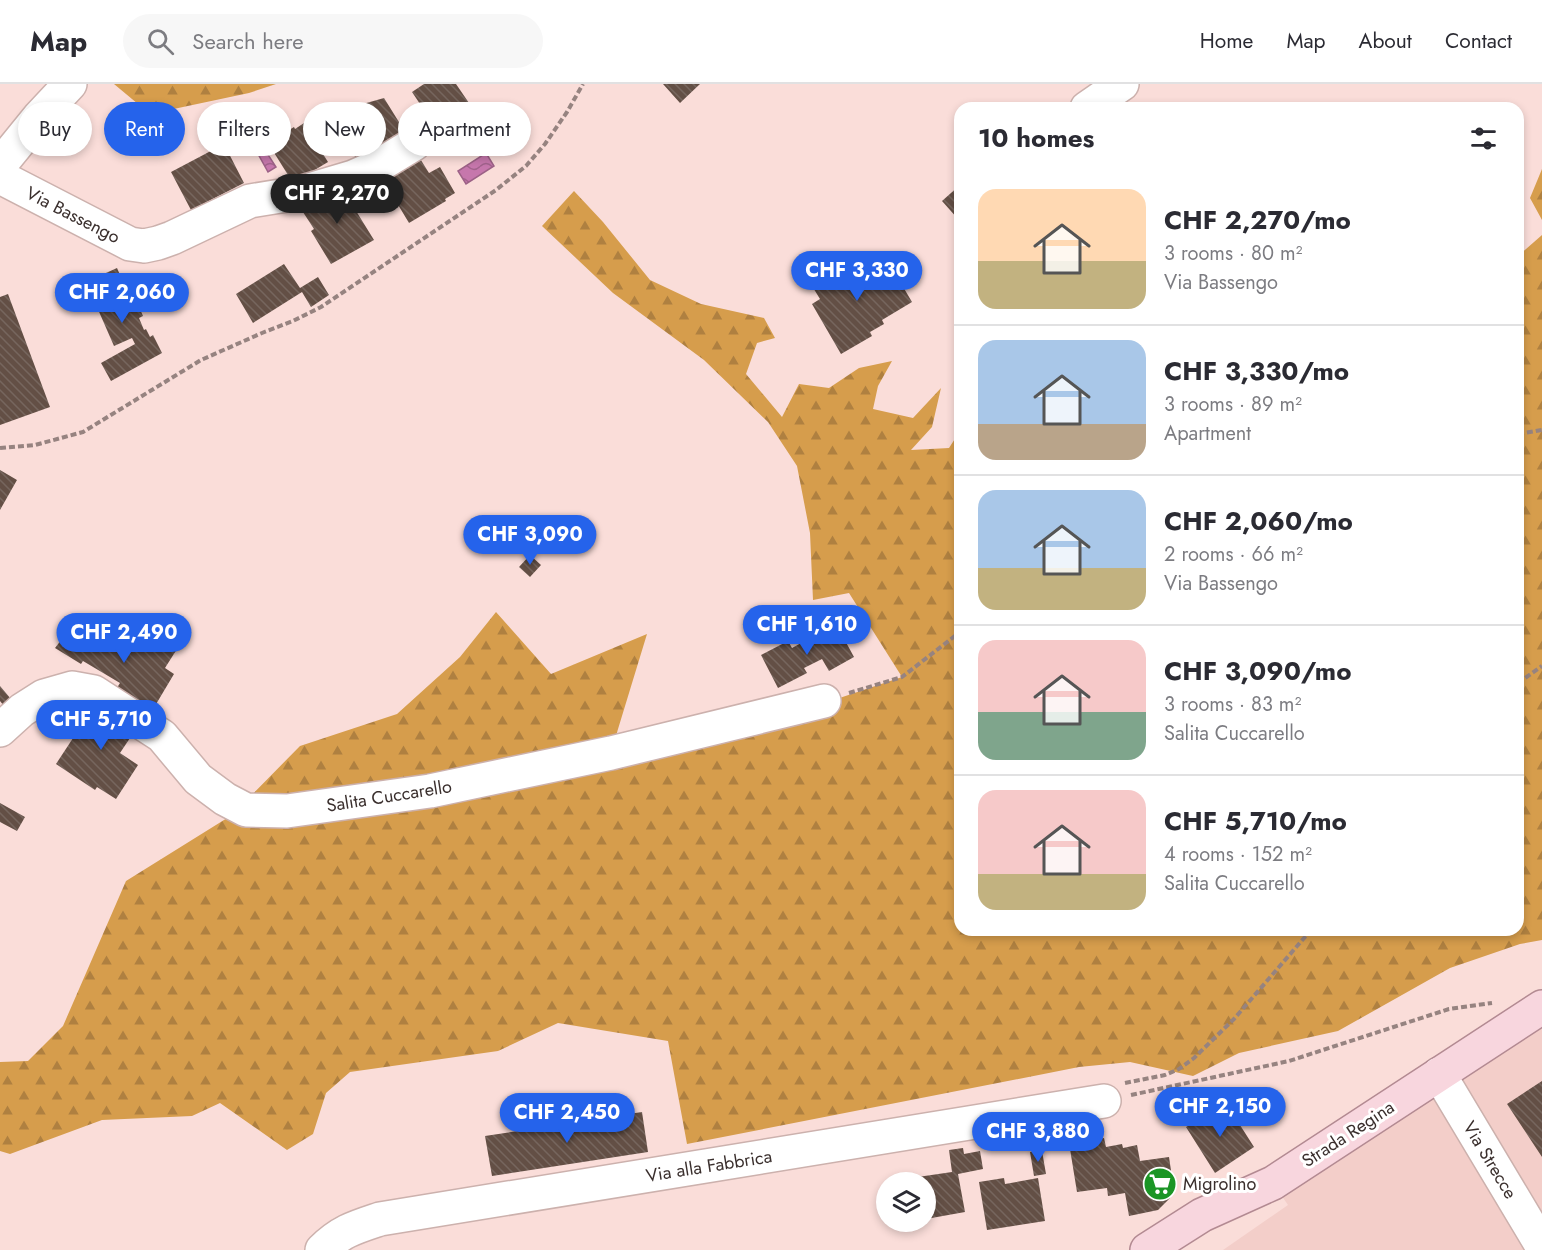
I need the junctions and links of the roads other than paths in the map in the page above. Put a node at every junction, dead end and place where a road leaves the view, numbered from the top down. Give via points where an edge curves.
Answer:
1 (70, 84) edge
2 (1122, 84) edge
3 (1096, 102) edge
4 (398, 154) edge
5 (0, 165) edge
6 (0, 177) edge
7 (824, 701) road end
8 (0, 730) edge
9 (1542, 1007) edge
10 (1438, 1074) junction
11 (1113, 1092) road end
12 (1273, 1183) junction
13 (1542, 1246) edge
14 (322, 1250) edge
15 (1147, 1250) edge
16 (1190, 1250) edge

1 - 5 street
2 - 3 street
4 - 6 street, Via Bassengo via 353,177 299,193 250,201 172,238 144,246 130,244
7 - 8 street, Salita Cuccarello via 611,753 430,791 287,811 246,810 225,799 198,779 162,736 94,692 72,688 44,696
9 - 10 main road, Strada Regina
10 - 12 main road, Strada Regina
10 - 13 street, Via Strecce
11 - 14 street, Via alla Fabbrica via 380,1219 355,1227
12 - 15 main road, Strada Regina via 1202,1215
12 - 16 main road

